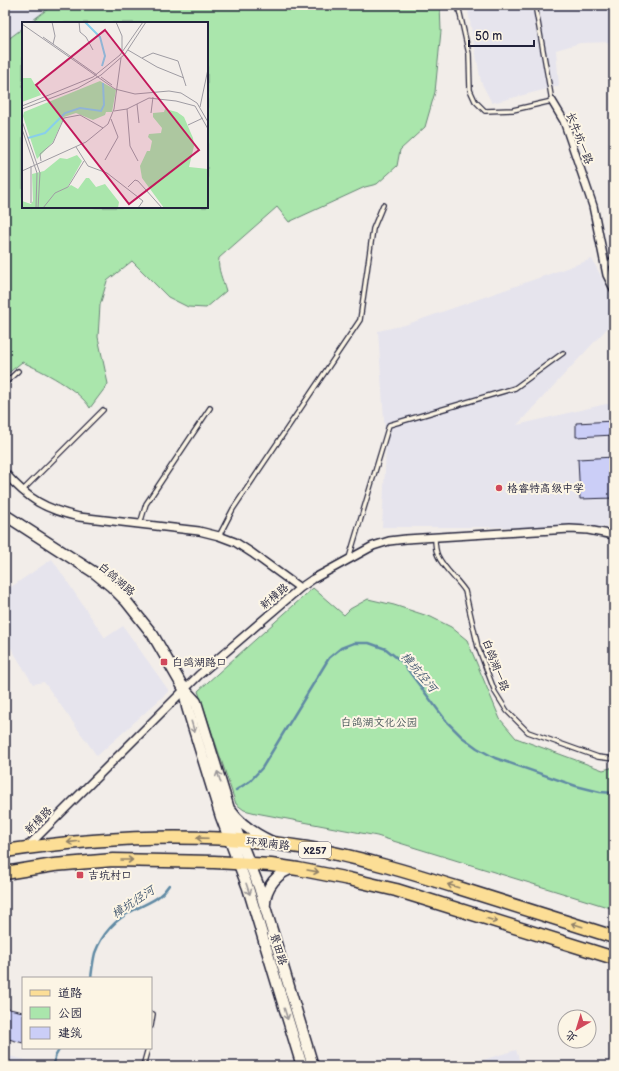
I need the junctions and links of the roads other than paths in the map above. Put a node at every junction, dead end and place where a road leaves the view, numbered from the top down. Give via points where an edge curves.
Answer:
1 (458, 5) edge
2 (535, 5) edge
3 (552, 101) junction
4 (383, 205) dead end
5 (614, 256) edge
6 (605, 268) junction
7 (614, 289) edge
8 (563, 353) dead end
9 (18, 371) dead end
10 (5, 383) edge
11 (210, 408) dead end
12 (103, 410) dead end
13 (5, 474) edge
14 (22, 491) junction
15 (5, 515) edge
16 (140, 524) junction
17 (614, 535) edge
18 (219, 536) junction
19 (435, 537) junction
20 (349, 559) junction
21 (300, 588) junction
22 (184, 689) junction
23 (614, 759) edge
24 (228, 805) junction
25 (235, 840) junction
26 (275, 844) junction
27 (26, 848) junction
28 (5, 851) edge
29 (244, 864) junction
30 (294, 868) junction
31 (5, 873) edge
32 (264, 906) junction
33 (614, 937) edge
34 (614, 958) edge
35 (153, 1014) dead end
36 (152, 1020) edge
37 (148, 1049) edge
38 (143, 1066) edge
39 (302, 1066) edge
40 (312, 1066) edge

1 - 3 lane via 469,54 470,90 475,101 485,111 513,110
2 - 3 lane
3 - 6 street, 长牛坑一路 via 564,120 593,206
4 - 18 lane via 373,229 360,320 232,509
5 - 6 lane
6 - 7 street, 长牛坑一路
8 - 20 lane via 515,388 389,425
9 - 10 lane
11 - 16 lane via 146,504
12 - 14 lane
13 - 14 street
14 - 16 street via 45,507 61,513
15 - 22 street, 白鸽湖路 via 111,586 153,635
16 - 18 street
17 - 19 street, 新樟路 via 570,529
18 - 21 street via 252,552
19 - 20 street, 新樟路 via 389,541 373,546
19 - 23 lane, 白鸽湖一路 via 437,555 465,592 478,647 495,692 507,711 521,726 536,736 598,757
20 - 21 street, 新樟路
21 - 22 street, 新樟路
24 -> 22 street, 白鸽湖路 via 196,702
22 -> 25 street, 白鸽湖路 via 187,707 221,817
22 - 27 street, 新樟路
24 - 25 street, 白鸽湖路
24 - 26 street via 245,825
25 - 26 main road, 环观南路 / X257
25 -> 27 main road, 环观南路 / X257 via 118,838
25 - 29 street, 景田路
33 -> 26 main road, 环观南路 / X257 via 400,870 331,853
27 - 28 main road, 环观南路 / X257
29 - 30 main road, 环观南路 / X257
31 -> 29 main road, 环观南路 / X257 via 54,865 113,860
29 - 32 street, 景田路 via 259,887
29 -> 39 street, 景田路 via 248,888
30 - 32 street via 277,877 269,889
30 -> 34 main road, 环观南路 / X257 via 396,890
32 - 40 street, 景田路
35 - 36 lane
37 - 38 lane

